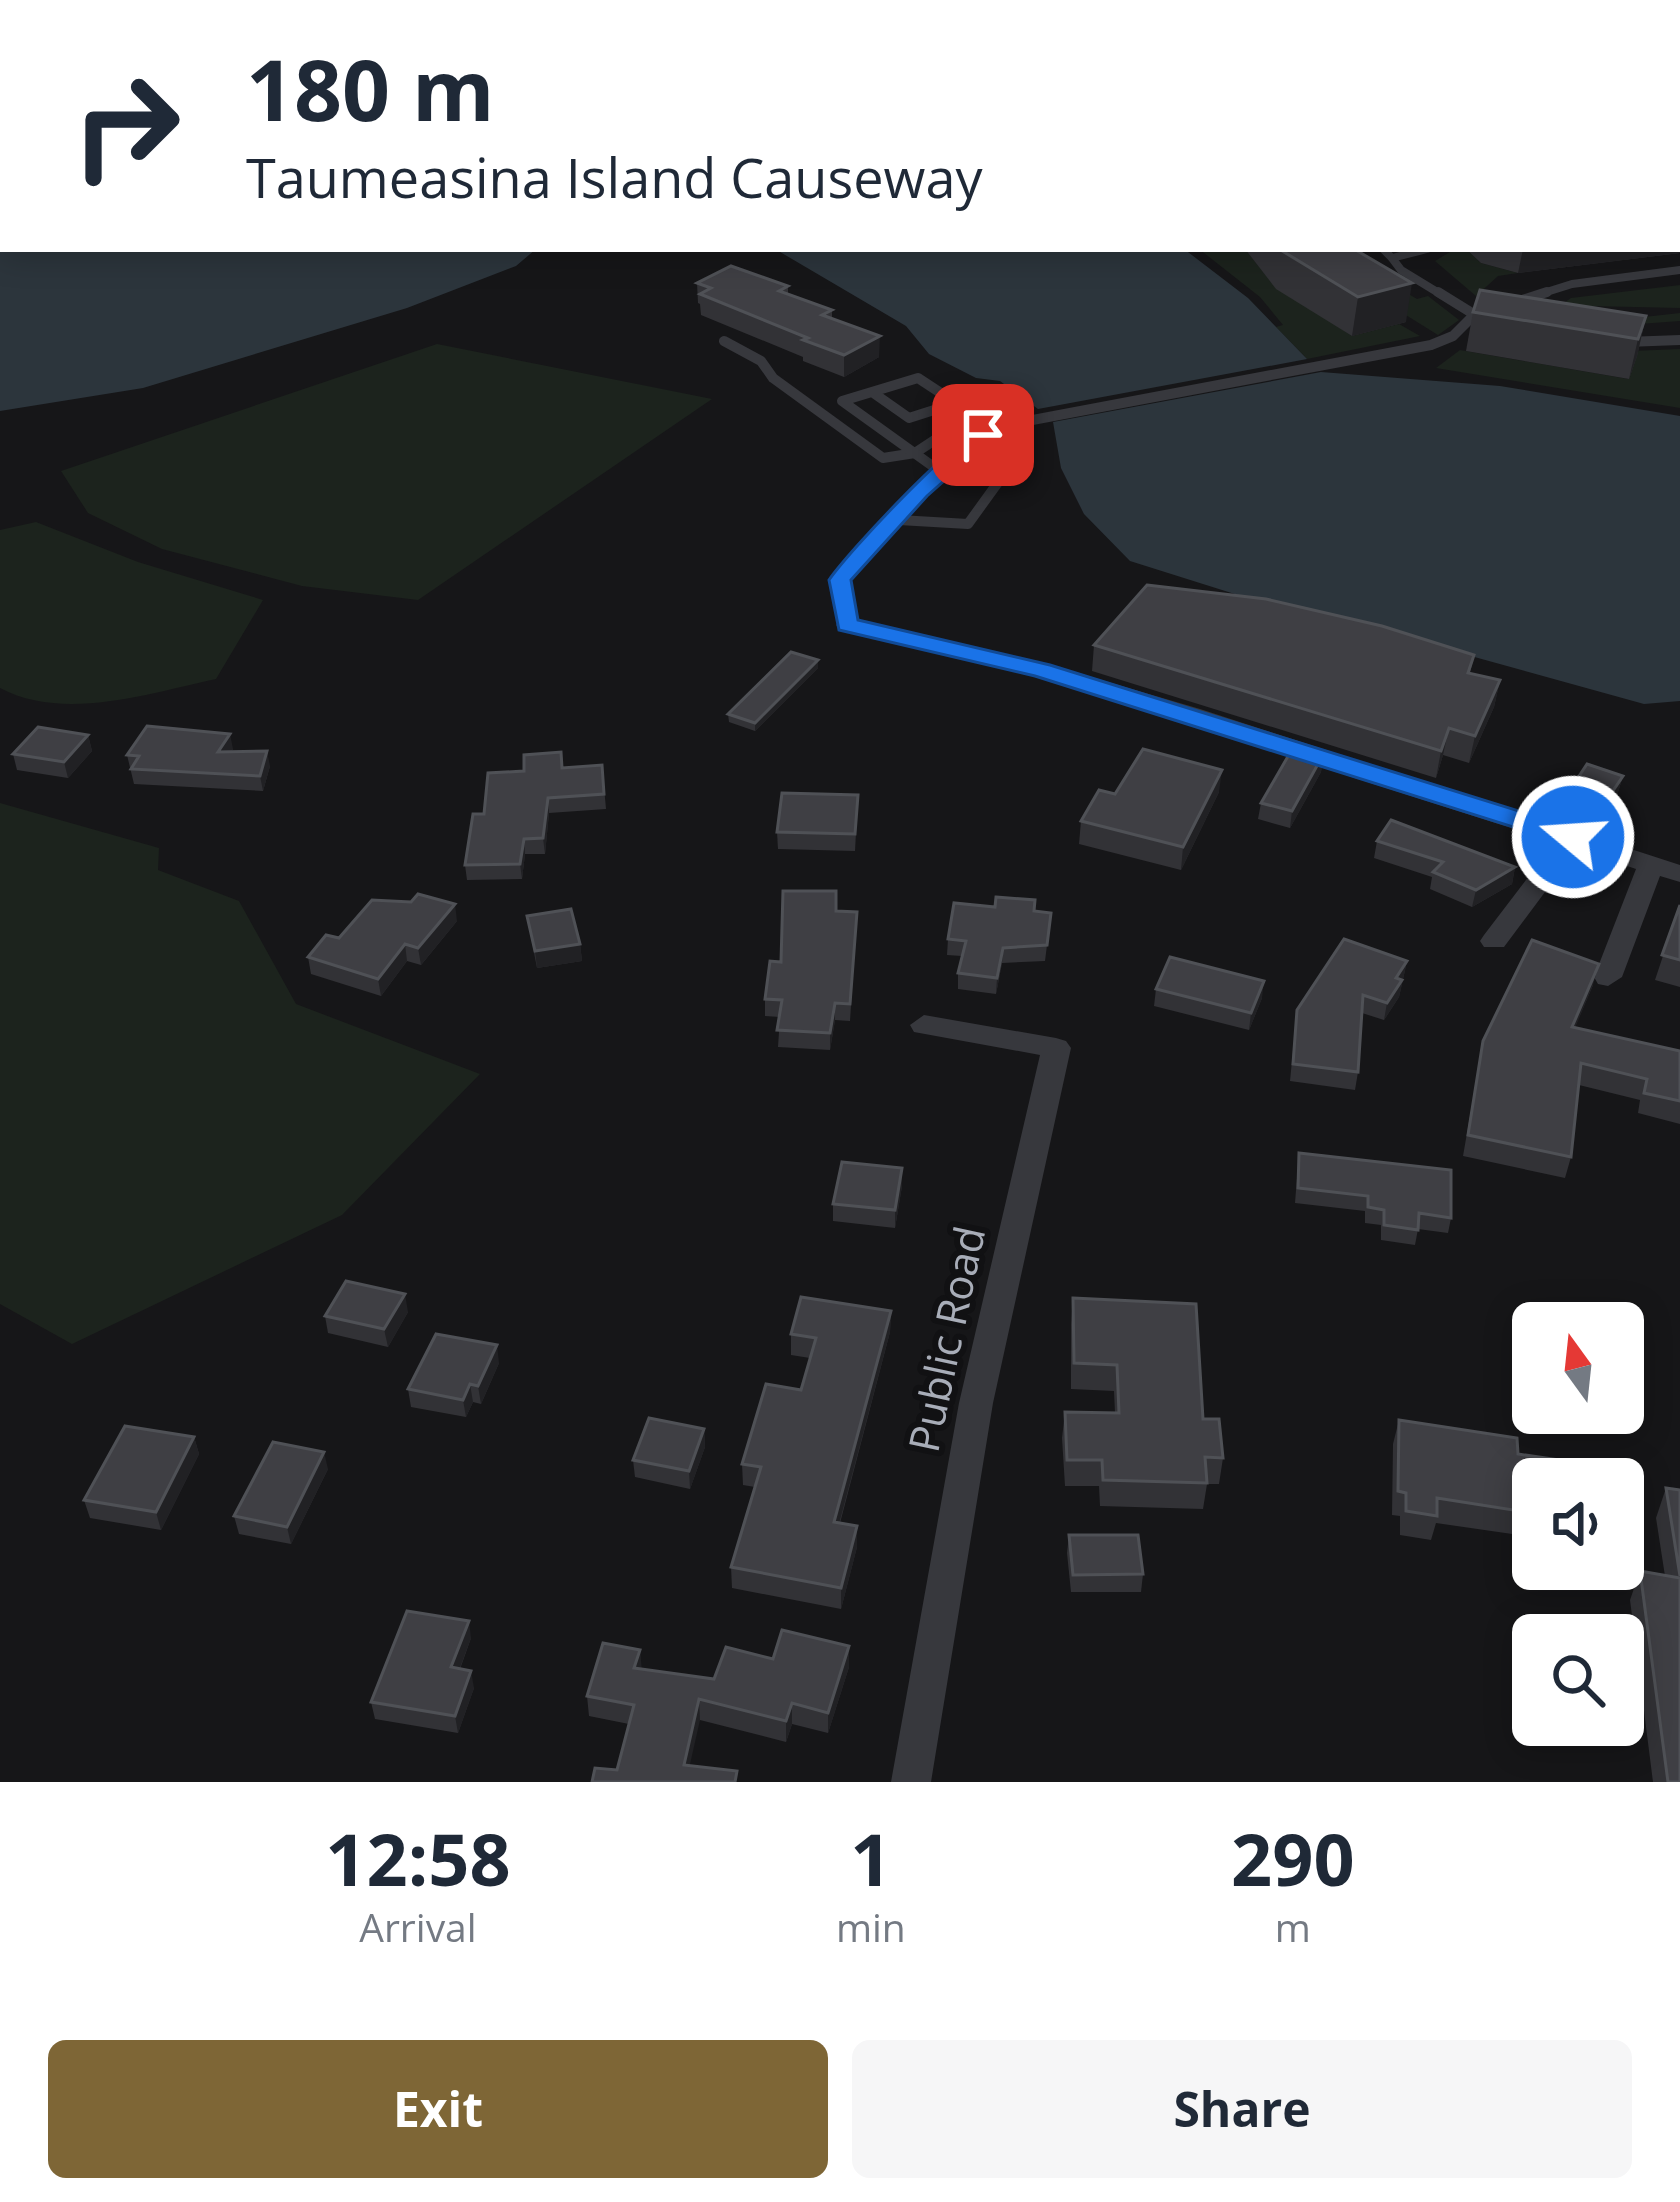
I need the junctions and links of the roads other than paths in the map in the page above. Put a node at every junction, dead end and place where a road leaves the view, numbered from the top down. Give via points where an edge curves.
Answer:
1 (1386, 252) edge
2 (1415, 252) edge
3 (1392, 258) junction
4 (1680, 270) edge
5 (1507, 307) edge
6 (1472, 317) junction
7 (1497, 320) edge
8 (1604, 339) edge
9 (1680, 340) edge
10 (724, 341) dead end
11 (872, 392) junction
12 (956, 404) junction
13 (915, 453) junction
14 (945, 468) junction
15 (1006, 470) dead end
16 (899, 520) junction
17 (848, 625) joint
18 (1573, 837) junction
19 (1651, 865) junction
20 (1680, 874) edge
21 (1494, 941) dead end
22 (1608, 977) dead end
23 (924, 1025) dead end
24 (911, 1782) edge

1 - 3 lane
2 - 3 lane
3 - 6 lane
4 - 5 lane via 1545,290
6 - 7 lane
6 - 14 lane via 1431,345 1011,424 983,435
8 - 9 lane
10 - 13 lane via 884,458
11 - 12 lane via 918,378
11 - 12 lane via 909,418
11 - 13 lane via 842,401
12 - 13 lane via 971,416
13 - 14 lane
14 - 16 lane
15 - 16 lane via 968,524
16 - 17 lane via 840,580
17 - 18 street via 1042,670
18 - 19 street
18 - 21 street
19 - 20 street
19 - 22 street
23 - 24 street, Public Road via 1056,1048 976,1403

